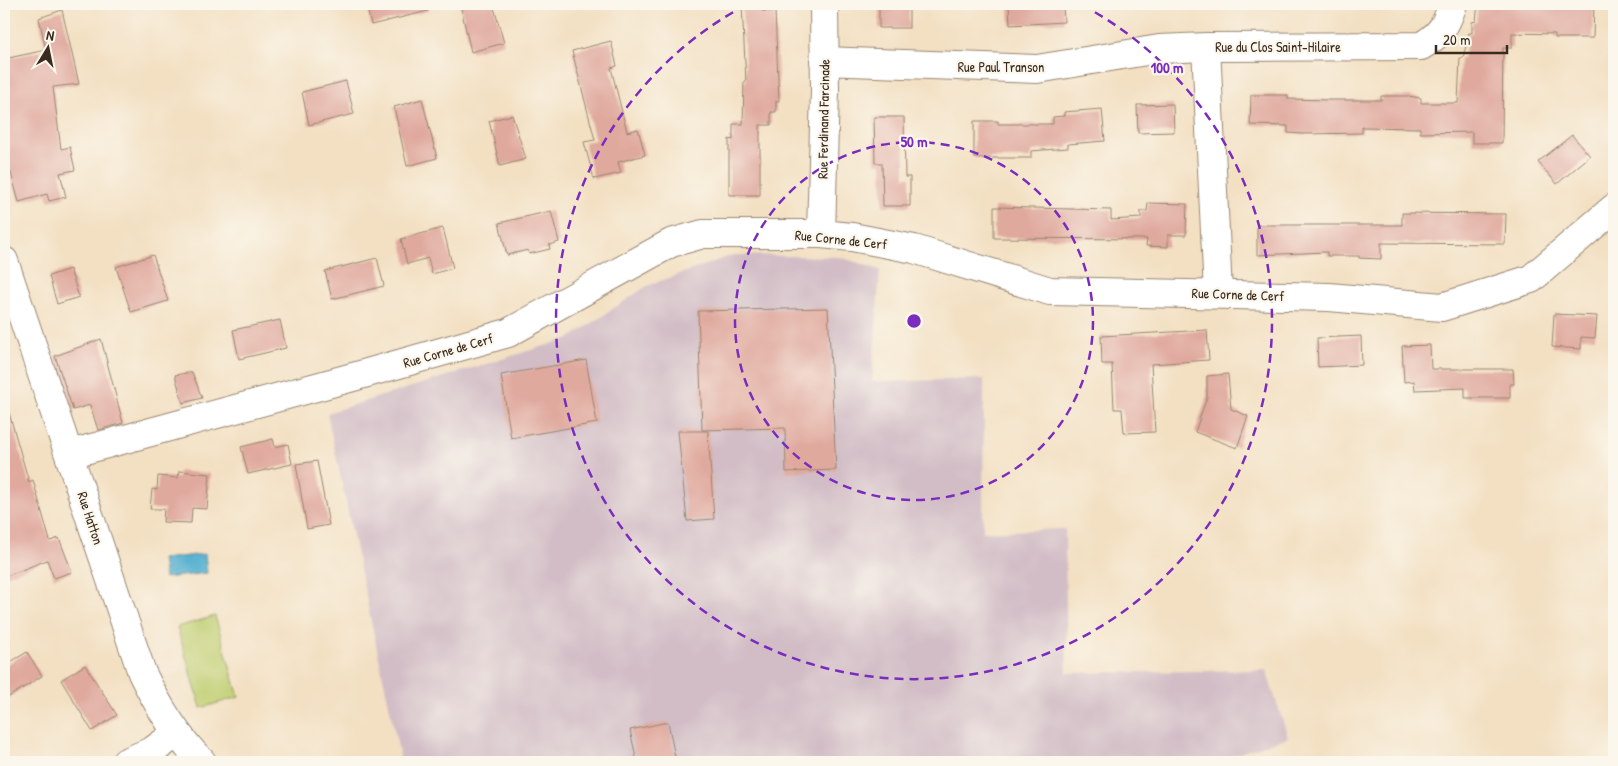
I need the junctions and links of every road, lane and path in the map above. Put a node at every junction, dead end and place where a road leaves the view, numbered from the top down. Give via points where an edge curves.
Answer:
1 (824, 4) edge
2 (1453, 4) edge
3 (1206, 47) junction
4 (824, 61) junction
5 (1614, 208) edge
6 (821, 234) junction
7 (4, 261) edge
8 (1218, 293) junction
9 (70, 454) junction
10 (177, 733) junction
11 (126, 762) edge
12 (202, 762) edge

1 - 4 street, Rue Ferdinand Farcinade
2 - 3 street, Rue du Clos Saint-Hilaire via 1436,38 1421,46
3 - 4 street, Rue Paul Transon via 1160,49 1038,69
3 - 8 street, Rue du Clos Saint-Hilaire
4 - 6 street, Rue Ferdinand Farcinade
5 - 8 street, Rue Corne de Cerf via 1531,279 1442,308 1329,297
6 - 8 street, Rue Corne de Cerf via 914,249 1050,291
6 - 9 street, Rue Corne de Cerf via 692,236 671,243 508,333
7 - 9 street, Rue Hatton
9 - 10 street, Rue Hatton via 142,674
10 - 11 street via 152,751
10 - 12 street, Rue Hatton

